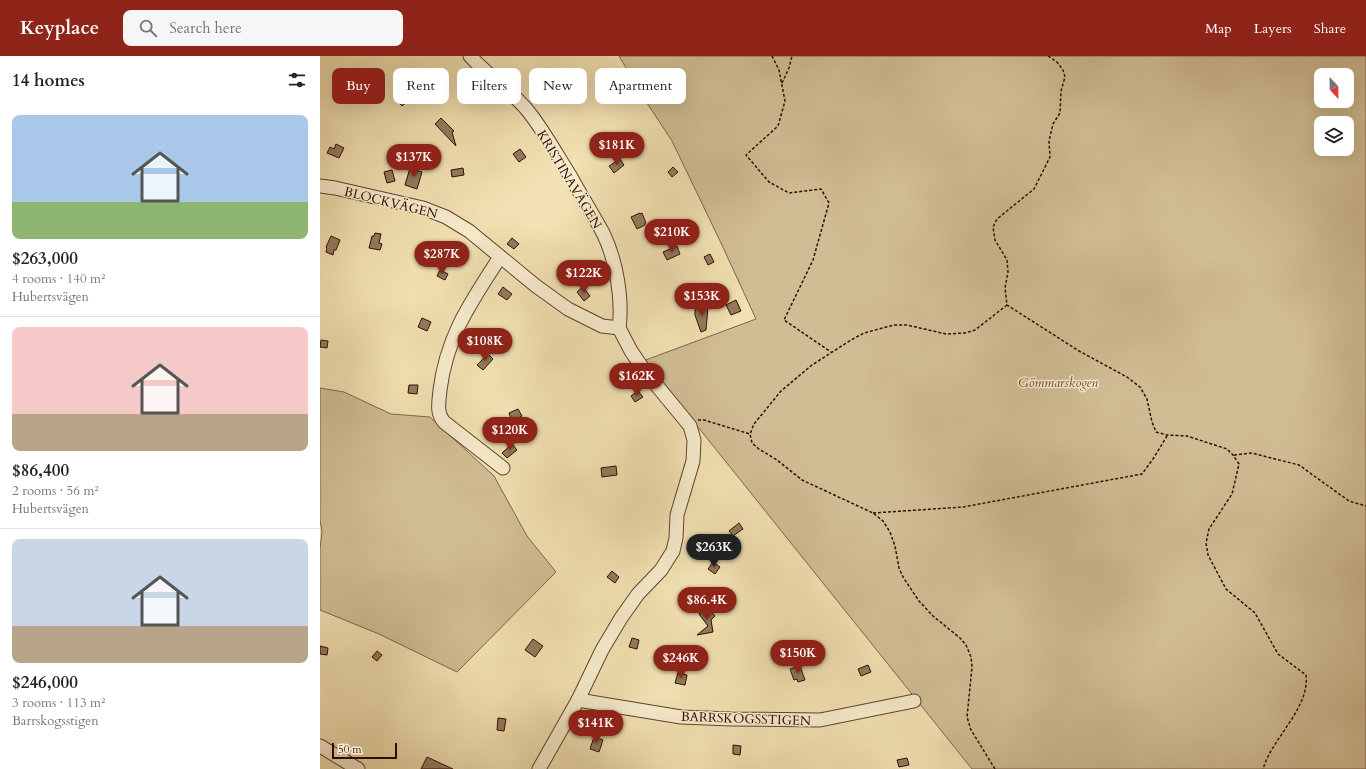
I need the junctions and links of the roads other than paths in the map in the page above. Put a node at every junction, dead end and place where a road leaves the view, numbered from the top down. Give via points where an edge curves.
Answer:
1 (470, 56) edge
2 (320, 186) edge
3 (500, 257) junction
4 (619, 328) junction
5 (503, 468) dead end
6 (578, 700) junction
7 (914, 701) dead end
8 (320, 746) edge
9 (358, 769) edge
10 (539, 769) edge

1 - 4 street, KRISTINAVÄGEN via 528,111 550,142 603,234 616,276 621,312
2 - 3 street, BLOCKVÄGEN via 423,208 446,217 468,230
3 - 4 street, BLOCKVÄGEN via 568,309 602,326
3 - 5 street via 461,319 447,352 438,414 444,422
4 - 6 street via 644,370 693,433 695,449 677,515 673,551 661,570 638,594 621,618
6 - 7 street, BARRSKOGSSTIGEN via 681,716 820,720
6 - 10 street
8 - 9 street

